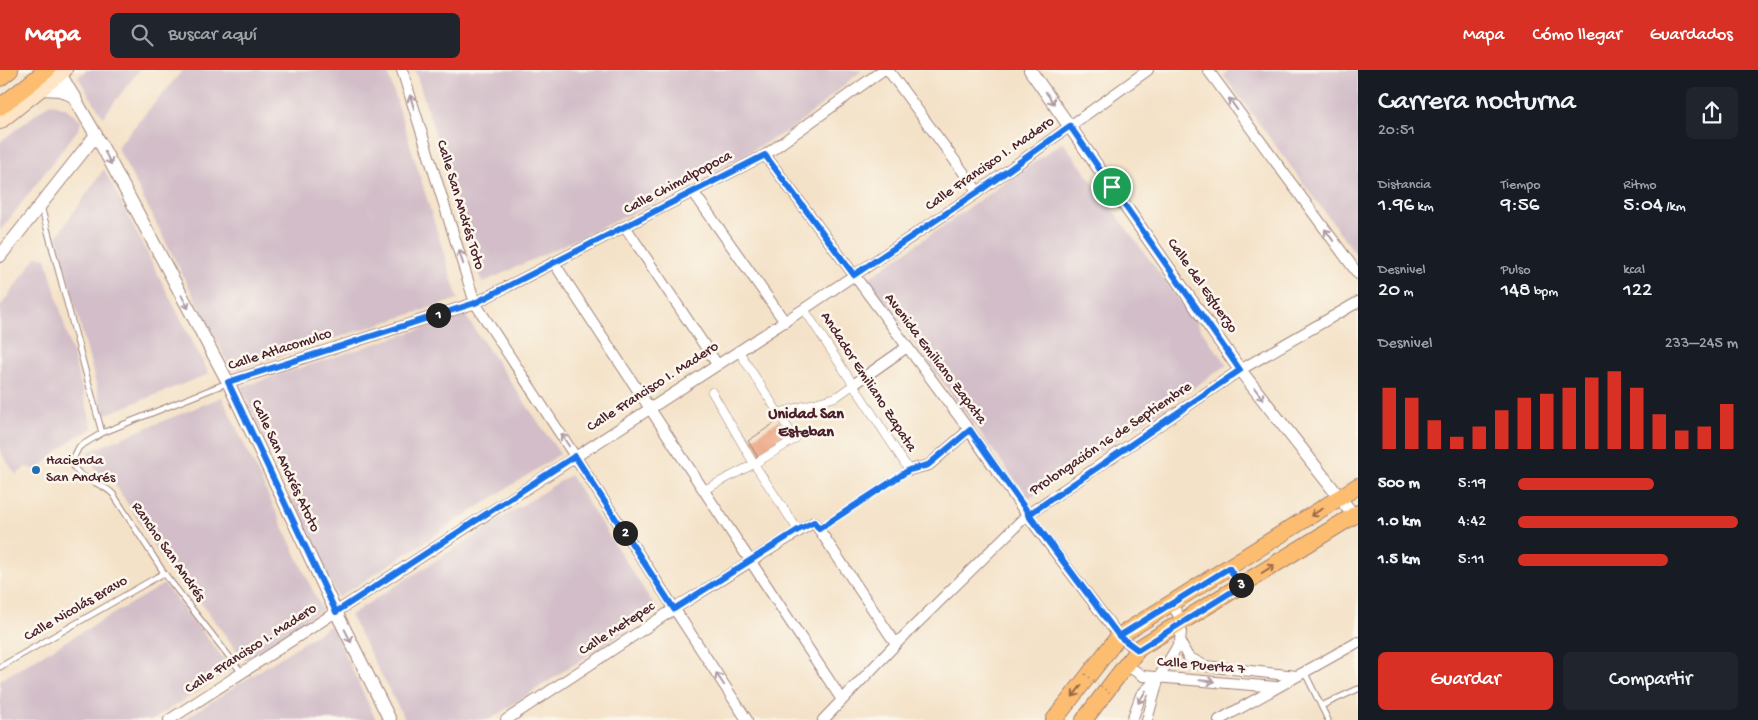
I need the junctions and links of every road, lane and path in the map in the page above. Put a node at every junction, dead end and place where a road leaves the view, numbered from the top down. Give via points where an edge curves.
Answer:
1 (10, 70) edge
2 (402, 70) edge
3 (883, 70) edge
4 (888, 70) edge
5 (1030, 70) edge
6 (1148, 70) edge
7 (1208, 70) edge
8 (58, 71) edge
9 (0, 78) edge
10 (41, 89) junction
11 (75, 97) junction
12 (0, 107) edge
13 (0, 122) edge
14 (1070, 126) junction
15 (96, 135) junction
16 (765, 155) junction
17 (978, 192) junction
18 (694, 193) junction
19 (41, 204) junction
20 (626, 228) junction
21 (0, 256) edge
22 (554, 263) junction
23 (1358, 274) edge
24 (854, 275) junction
25 (1358, 302) edge
26 (475, 303) junction
27 (804, 309) junction
28 (785, 322) junction
29 (907, 348) junction
30 (738, 350) junction
31 (717, 364) junction
32 (1240, 370) junction
33 (228, 382) junction
34 (853, 385) junction
35 (712, 392) dead end
36 (649, 407) junction
37 (778, 412) junction
38 (970, 430) junction
39 (102, 433) junction
40 (74, 454) joint
41 (575, 456) junction
42 (754, 464) junction
43 (909, 470) junction
44 (1358, 486) edge
45 (704, 490) junction
46 (1340, 498) junction
47 (1028, 515) junction
48 (1356, 515) edge
49 (819, 529) junction
50 (798, 530) junction
51 (750, 562) junction
52 (1229, 568) junction
53 (164, 573) junction
54 (1241, 586) junction
55 (1171, 603) junction
56 (674, 609) junction
57 (336, 612) junction
58 (1182, 621) junction
59 (1119, 636) junction
60 (1180, 642) junction
61 (1358, 642) edge
62 (896, 644) junction
63 (1138, 650) junction
64 (1126, 665) junction
65 (0, 667) edge
66 (1091, 670) junction
67 (242, 673) junction
68 (1302, 674) junction
69 (1159, 678) junction
70 (1276, 687) junction
71 (1113, 688) junction
72 (1358, 689) edge
73 (842, 700) junction
74 (1321, 706) junction
75 (169, 720) edge
76 (390, 720) edge
77 (506, 720) edge
78 (746, 720) edge
79 (823, 720) edge
80 (1054, 720) edge
81 (1084, 720) edge
82 (1132, 720) edge
83 (1147, 720) edge
84 (1218, 720) edge
85 (1328, 720) edge

1 - 9 main road
26 -> 2 street, Calle San Andrés Toto
3 - 16 street, Calle Chimalpopoca
4 - 17 street
5 -> 14 street, Calle del Esfuerzo
6 - 14 street, Calle Francisco I. Madero
23 -> 7 street
8 - 10 main road
8 - 11 street, Calle San Andrés Atoto
8 - 12 main road
10 - 11 street via 60,90
10 - 13 main road
11 - 15 street, Calle San Andrés Atoto
14 - 17 street, Calle Francisco I. Madero
14 - 32 street, Calle del Esfuerzo
15 - 19 street
15 -> 33 street, Calle San Andrés Atoto
16 - 18 street, Calle Chimalpopoca
16 - 24 street, Avenida Emiliano Zapata
17 - 24 street, Calle Francisco I. Madero
18 - 20 street, Calle Chimalpopoca
18 - 28 street
19 - 21 street
19 - 39 lane
20 - 22 street, Calle Chimalpopoca
20 - 31 street
22 - 26 street, Calle Chimalpopoca
22 - 36 street
24 - 27 street, Calle Francisco I. Madero
24 - 29 street, Avenida Emiliano Zapata
25 - 32 street, Prolongación 16 de Septiembre
26 - 33 street, Calle Atlacomulco
41 -> 26 street, Calle San Andrés Toto
27 - 28 street, Calle Francisco I. Madero
27 - 34 street, Andador Emiliano Zapata
28 - 30 street, Calle Francisco I. Madero
29 - 34 street
29 - 38 street, Avenida Emiliano Zapata
30 - 31 street, Calle Francisco I. Madero
30 - 37 street
31 - 36 street, Calle Francisco I. Madero
32 -> 46 street, Calle del Esfuerzo
32 - 47 street, Prolongación 16 de Septiembre
33 - 39 lane, Calle Atlacomulco
33 - 57 street, Calle San Andrés Atoto
34 - 37 street via 836,397
34 - 43 street, Andador Emiliano Zapata
35 - 42 street
36 - 41 street, Calle Francisco I. Madero
36 - 45 street
37 - 42 street via 795,438
38 - 43 street via 928,465
38 - 47 street, Avenida Emiliano Zapata
39 - 40 lane, Calle Atlacomulco via 79,447
40 - 53 lane, Rancho San Andrés via 72,461 78,473 113,494
41 - 56 street, Calle San Andrés Toto
41 - 57 street, Calle Francisco I. Madero
42 - 45 street
42 - 50 street
43 - 49 street
44 - 46 main road
45 - 51 street
46 - 48 street, Calle del Esfuerzo
46 -> 52 main road
47 - 59 street, Avenida Emiliano Zapata
47 - 62 street, Prolongación 16 de Septiembre
54 -> 48 main road
49 - 50 street, Calle Metepec via 814,522
49 - 62 street
50 - 51 street, Calle Metepec
51 - 56 street, Calle Metepec
51 - 73 street
52 - 54 main road
52 - 55 main road
53 - 65 lane, Calle Nicolás Bravo
53 - 67 lane, Rancho San Andrés
54 - 58 main road
55 - 58 street
55 - 59 main road
56 - 77 street, Calle Metepec
78 -> 56 street, Calle San Andrés Toto
57 - 67 street, Calle Francisco I. Madero
57 -> 76 street, Calle San Andrés Atoto
58 - 60 street
58 - 63 main road
59 - 63 street, Avenida Emiliano Zapata
59 - 66 main road
60 - 68 street, Calle Puerta 7 via 1188,657 1205,666
60 - 69 street
61 - 68 street
62 - 73 street, Prolongación 16 de Septiembre
63 - 64 main road
64 - 69 street, Calle Puerta 7 via 1143,676
64 - 71 main road
66 - 71 main road
66 - 71 path, bridge
66 -> 80 main road
67 - 75 street, Calle Francisco I. Madero
68 - 70 street
68 - 74 lane
69 -> 70 street, Calle Puerta 7
69 -> 82 street via 1141,695
69 - 83 street
70 - 84 street
71 - 81 main road
72 - 74 lane
73 - 79 street, Prolongación 16 de Septiembre
74 - 85 lane

